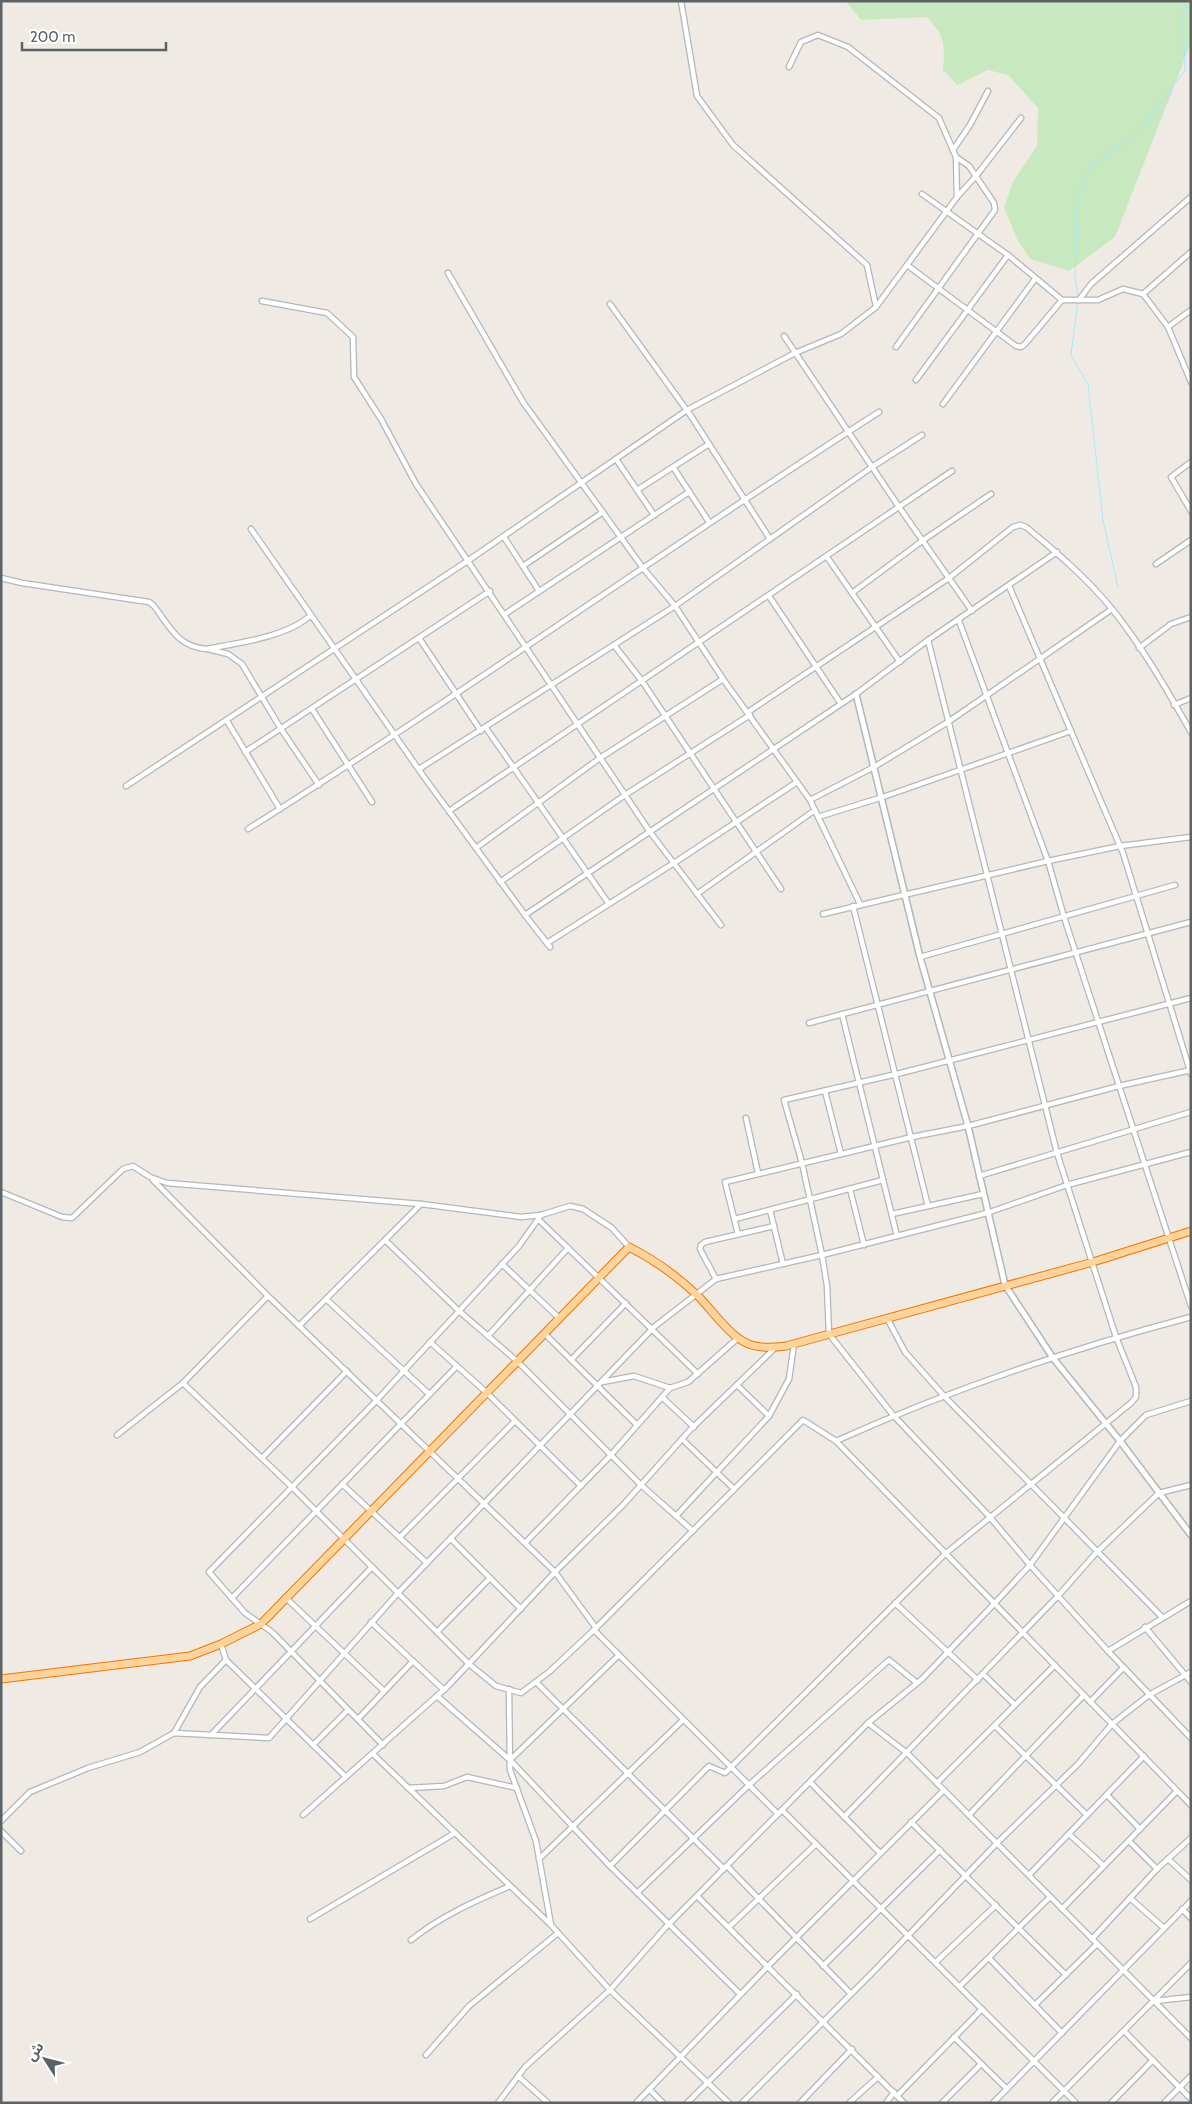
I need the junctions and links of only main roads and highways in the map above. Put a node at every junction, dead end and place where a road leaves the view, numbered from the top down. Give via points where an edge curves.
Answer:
1 (1191, 1231) edge
2 (1, 1679) edge

1 - 2 highway via 1093,1262 776,1347 754,1346 738,1338 696,1294 663,1266 629,1247 260,1624 190,1656

